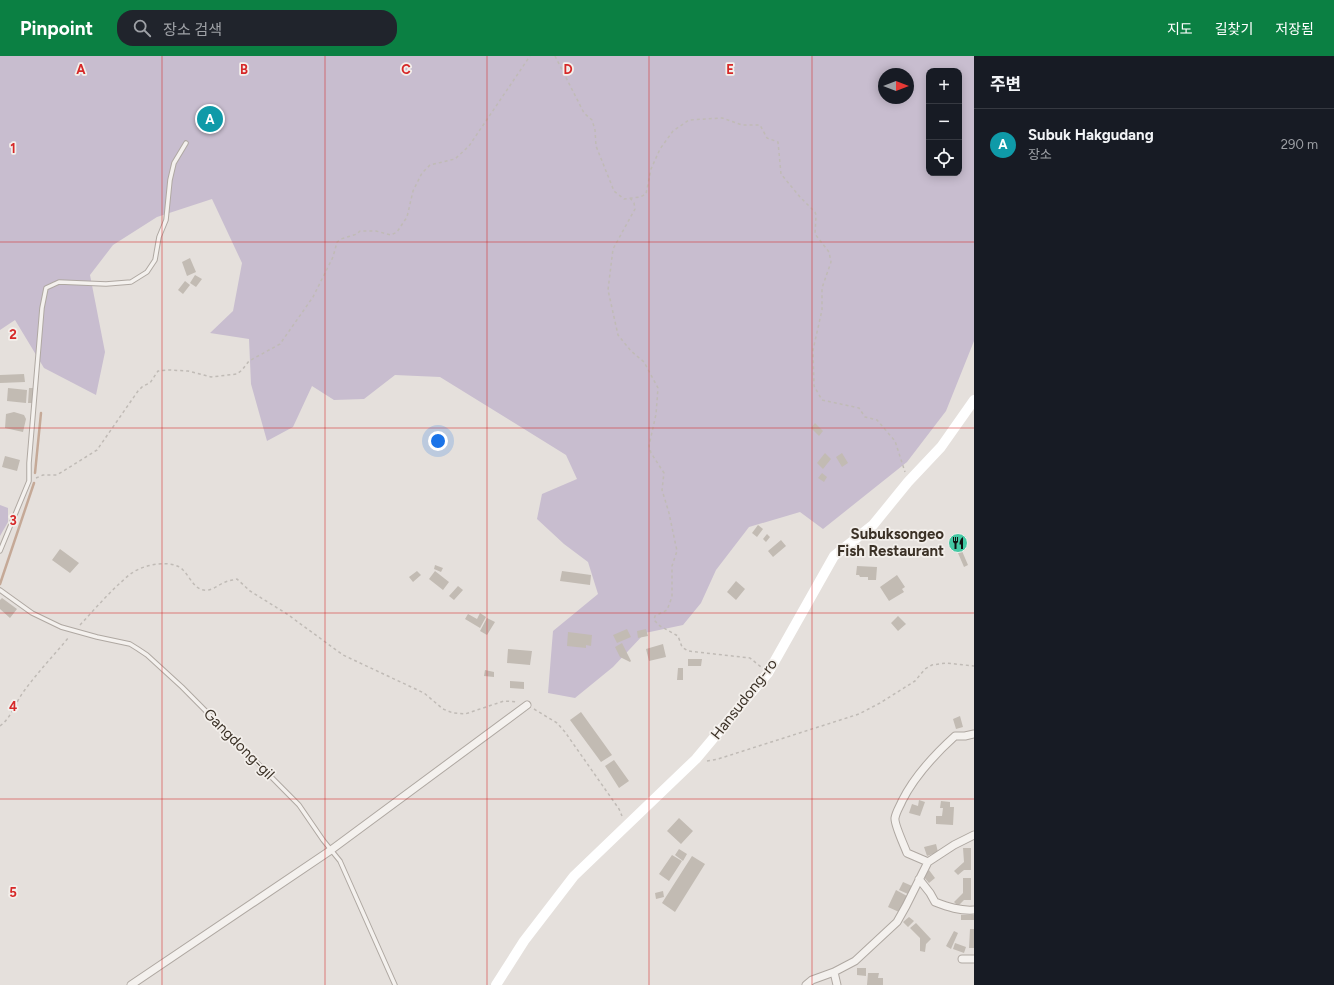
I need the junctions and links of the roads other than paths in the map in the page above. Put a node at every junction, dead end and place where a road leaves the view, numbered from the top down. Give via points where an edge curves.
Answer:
1 (186, 143) dead end
2 (974, 400) edge
3 (0, 551) edge
4 (0, 590) edge
5 (527, 705) road end
6 (974, 734) edge
7 (974, 835) edge
8 (331, 850) junction
9 (928, 862) junction
10 (919, 879) junction
11 (974, 910) edge
12 (962, 959) dead end
13 (974, 959) edge
14 (834, 972) junction
15 (131, 985) edge
16 (395, 985) edge
17 (496, 985) edge
18 (806, 985) edge
19 (837, 985) edge

1 - 3 lane via 174,163 166,220 154,260 147,272 131,282 58,282 46,288 42,308 29,481
2 - 17 street, Hansudong-ro via 941,447 908,482 874,525 834,556 767,673 691,763 574,876 524,941
4 - 8 lane, Gangdong-gil via 32,613 61,626 130,644 147,655 300,805
5 - 8 street
6 - 9 street via 956,736 946,745 924,767 899,806 895,819 906,853
7 - 9 street
8 - 15 street
8 - 16 lane, Gangdong-gil via 340,861
9 - 10 street
10 - 11 street via 935,902 950,908
10 - 14 street via 897,922 855,961
12 - 13 street
14 - 18 street via 812,980
14 - 19 street

